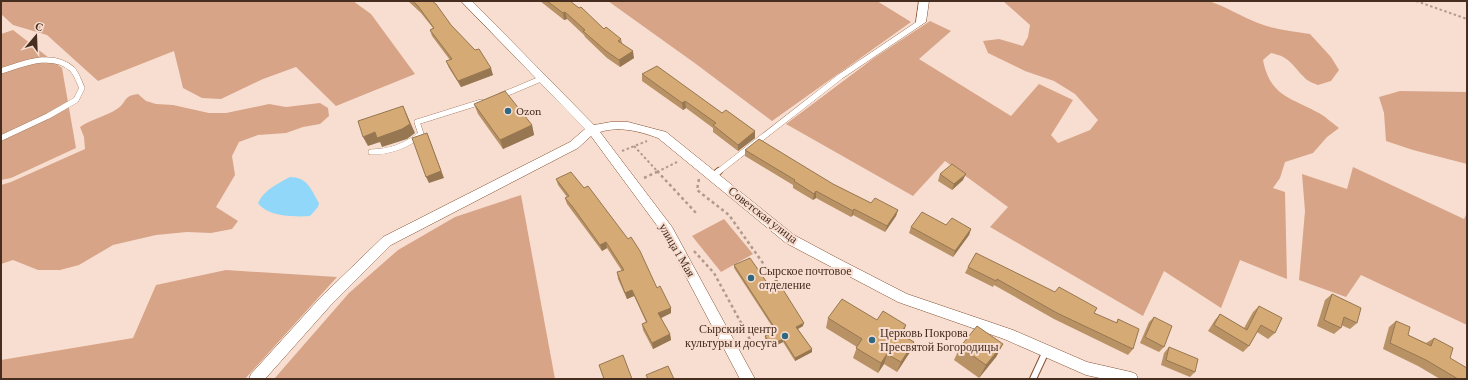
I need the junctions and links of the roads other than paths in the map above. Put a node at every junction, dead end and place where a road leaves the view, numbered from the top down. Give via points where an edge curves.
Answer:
1 (466, 1) edge
2 (924, 1) edge
3 (921, 22) joint
4 (1, 71) edge
5 (543, 78) junction
6 (496, 98) edge
7 (489, 100) edge
8 (592, 130) junction
9 (1, 138) edge
10 (371, 152) dead end
11 (713, 176) junction
12 (1046, 351) junction
13 (256, 379) edge
14 (748, 379) edge
15 (1033, 379) edge
16 (1130, 379) edge

1 - 5 street
2 - 3 street
3 - 11 lane via 786,116
4 - 9 lane via 40,60 60,61 73,69 82,88 76,100
5 - 6 lane
5 - 8 street
7 - 10 lane via 417,122 422,134 410,143 385,153
8 - 11 street, Советская улица via 613,126 644,128 662,136
8 - 13 street via 574,145 387,241 325,302
8 - 14 street, улица 1 Мая via 668,231
11 - 12 street, Советская улица via 790,239 832,262 903,298 1008,334
12 - 15 lane
12 - 16 street, Советская улица via 1086,368

